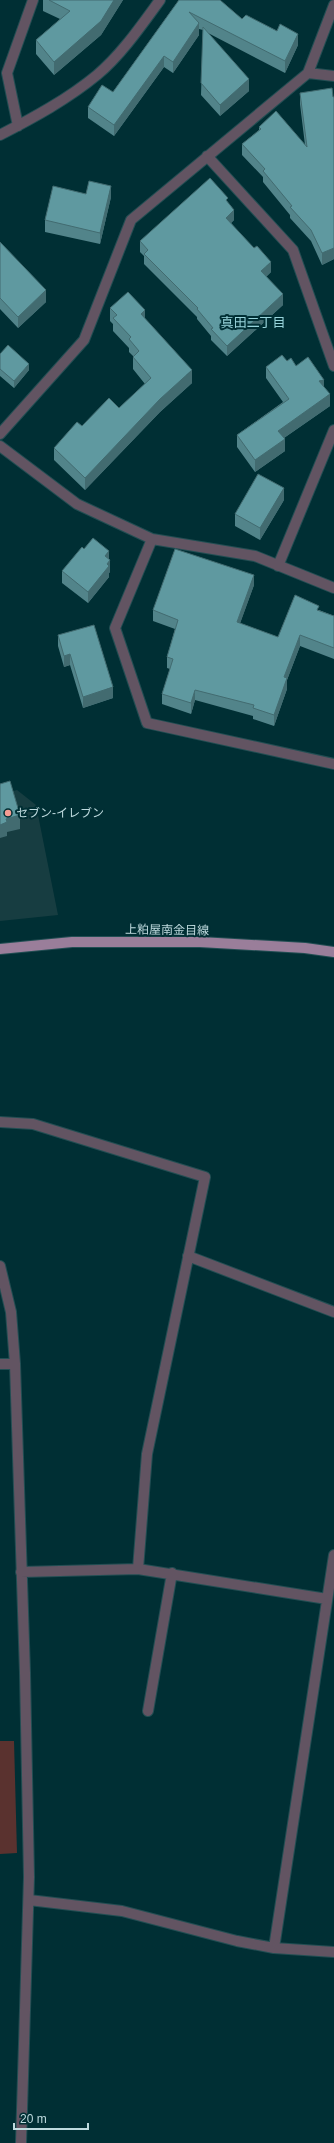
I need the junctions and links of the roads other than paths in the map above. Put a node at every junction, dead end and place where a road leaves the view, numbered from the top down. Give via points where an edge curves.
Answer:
1 (33, 0) edge
2 (160, 0) edge
3 (334, 5) edge
4 (308, 73) junction
5 (334, 76) edge
6 (18, 126) junction
7 (0, 136) edge
8 (207, 156) junction
9 (334, 366) edge
10 (334, 430) edge
11 (0, 434) edge
12 (0, 446) edge
13 (152, 539) junction
14 (278, 566) junction
15 (334, 588) edge
16 (334, 764) edge
17 (0, 949) edge
18 (334, 952) edge
19 (0, 1122) edge
20 (188, 1256) junction
21 (0, 1266) edge
22 (334, 1312) edge
23 (0, 1364) edge
24 (15, 1364) junction
25 (334, 1555) edge
26 (138, 1569) junction
27 (21, 1572) junction
28 (172, 1573) junction
29 (327, 1599) junction
30 (148, 1712) dead end
31 (29, 1900) junction
32 (274, 1948) junction
33 (334, 1952) edge
34 (21, 2143) edge

1 - 6 street via 7,73
2 - 6 street via 125,45 97,75
3 - 4 street
4 - 5 street
4 - 8 street
6 - 7 street
8 - 9 street via 293,250
8 - 11 street via 132,220 84,340
10 - 14 street
12 - 13 street via 77,504
13 - 14 street via 255,556
13 - 16 street via 115,628 147,723
14 - 15 street
17 - 18 main road, 上粕屋南金目線 via 72,942 193,942
19 - 20 street via 33,1124 205,1177
20 - 22 street
20 - 26 street via 147,1454
21 - 24 street via 11,1312
23 - 24 street
24 - 27 street
25 - 29 street
26 - 27 street
26 - 28 street
27 - 31 street
28 - 29 street
28 - 30 street
29 - 32 street
31 - 32 street via 122,1911
31 - 34 street
32 - 33 street

